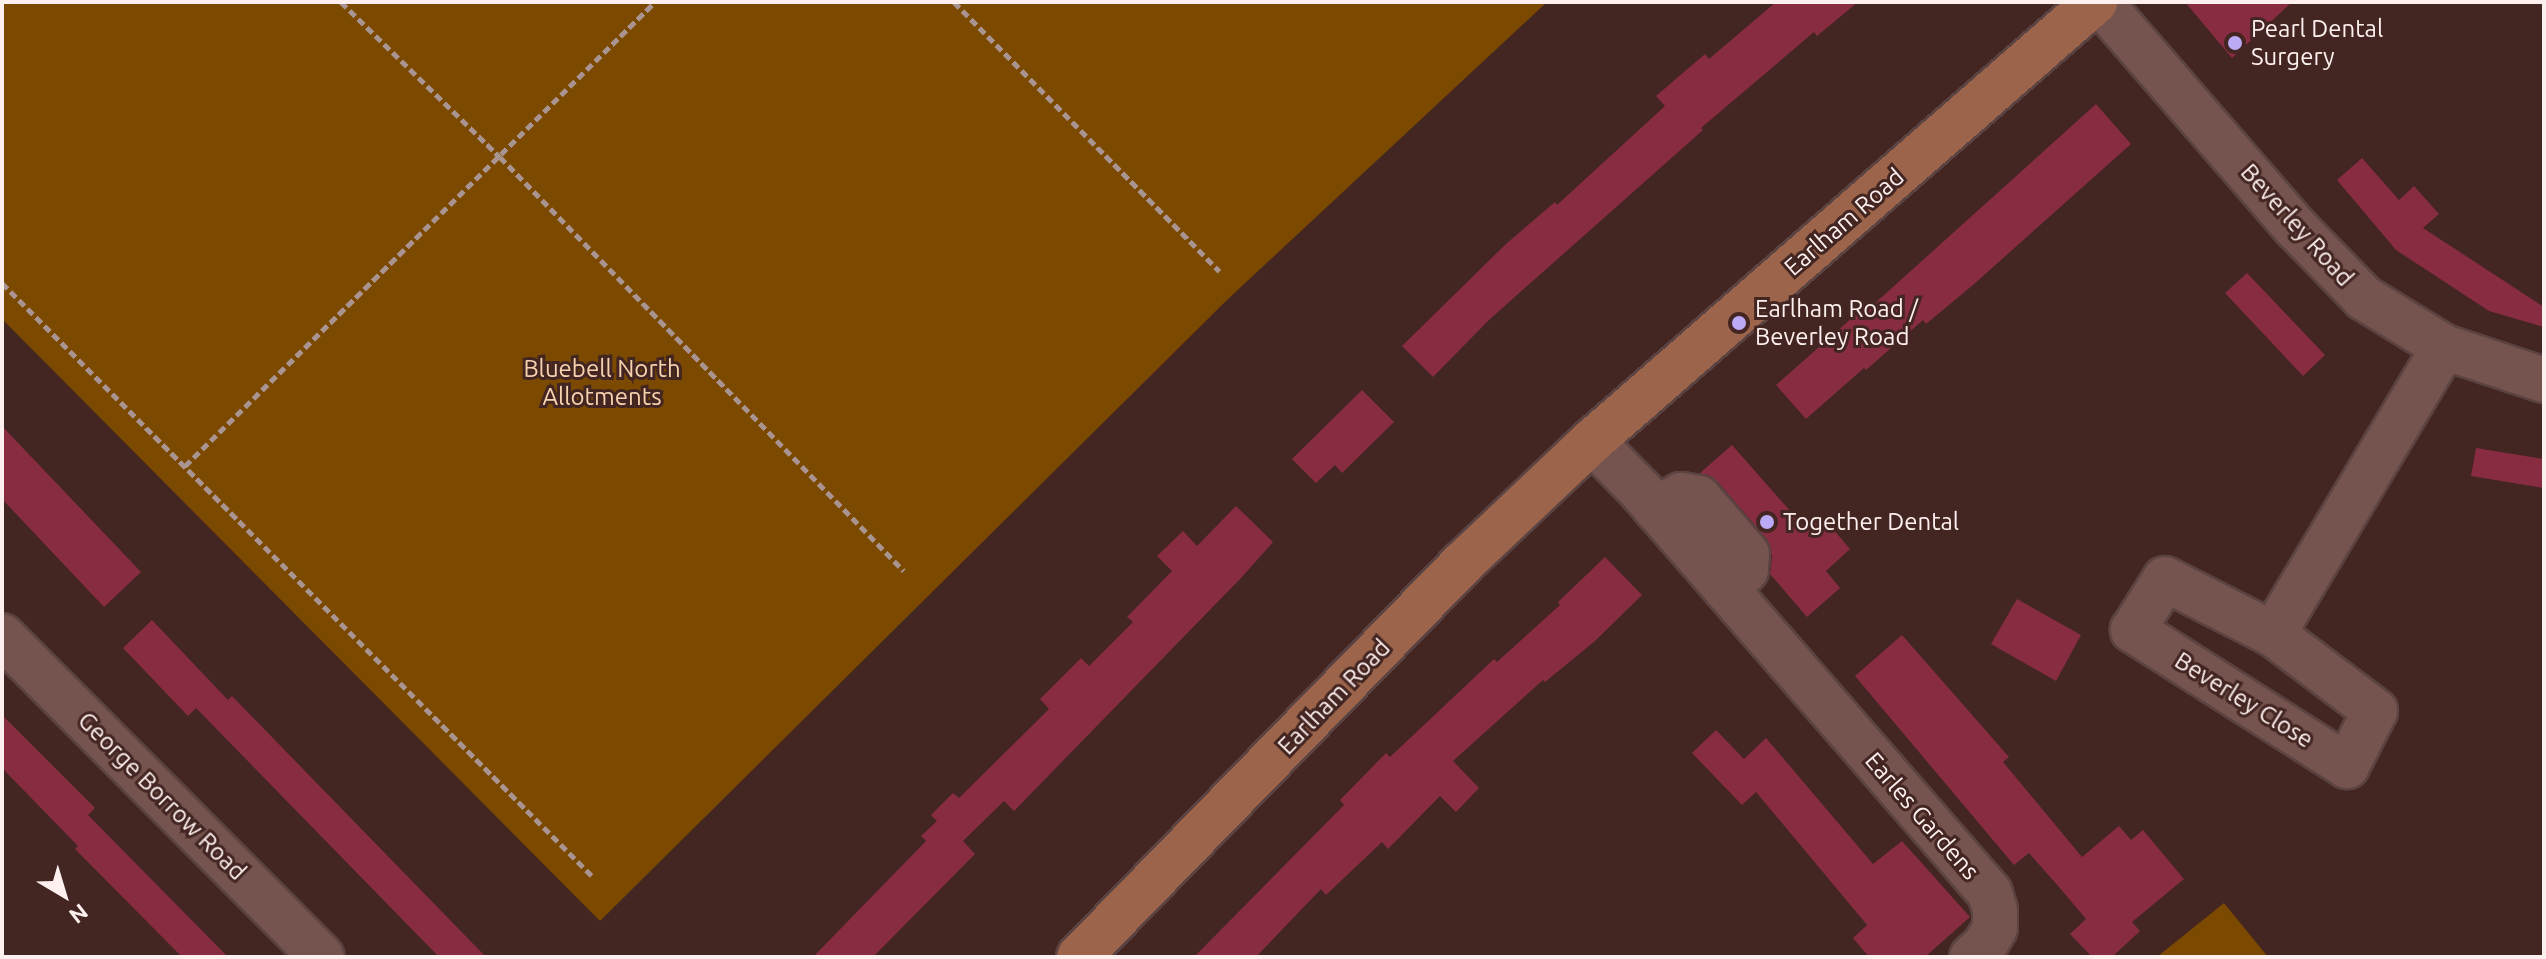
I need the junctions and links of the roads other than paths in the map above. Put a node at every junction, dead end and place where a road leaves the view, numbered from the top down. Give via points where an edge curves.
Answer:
1 (2098, 2) edge
2 (2444, 347) junction
3 (2544, 380) edge
4 (1592, 441) junction
5 (2273, 634) junction
6 (2, 636) edge
7 (322, 957) edge
8 (1079, 957) edge
9 (1972, 957) edge

1 - 2 street, Beverley Road via 2364,298
1 - 4 main road, Earlham Road
2 - 3 street, Beverley Road
2 - 5 street
4 - 8 main road, Earlham Road via 1463,563
4 - 9 street, Earles Gardens via 1673,494 1726,590 1990,893 1995,928
5 - 5 street, Beverley Close via 2375,711 2347,766 2133,630 2165,579
6 - 7 street, George Borrow Road

